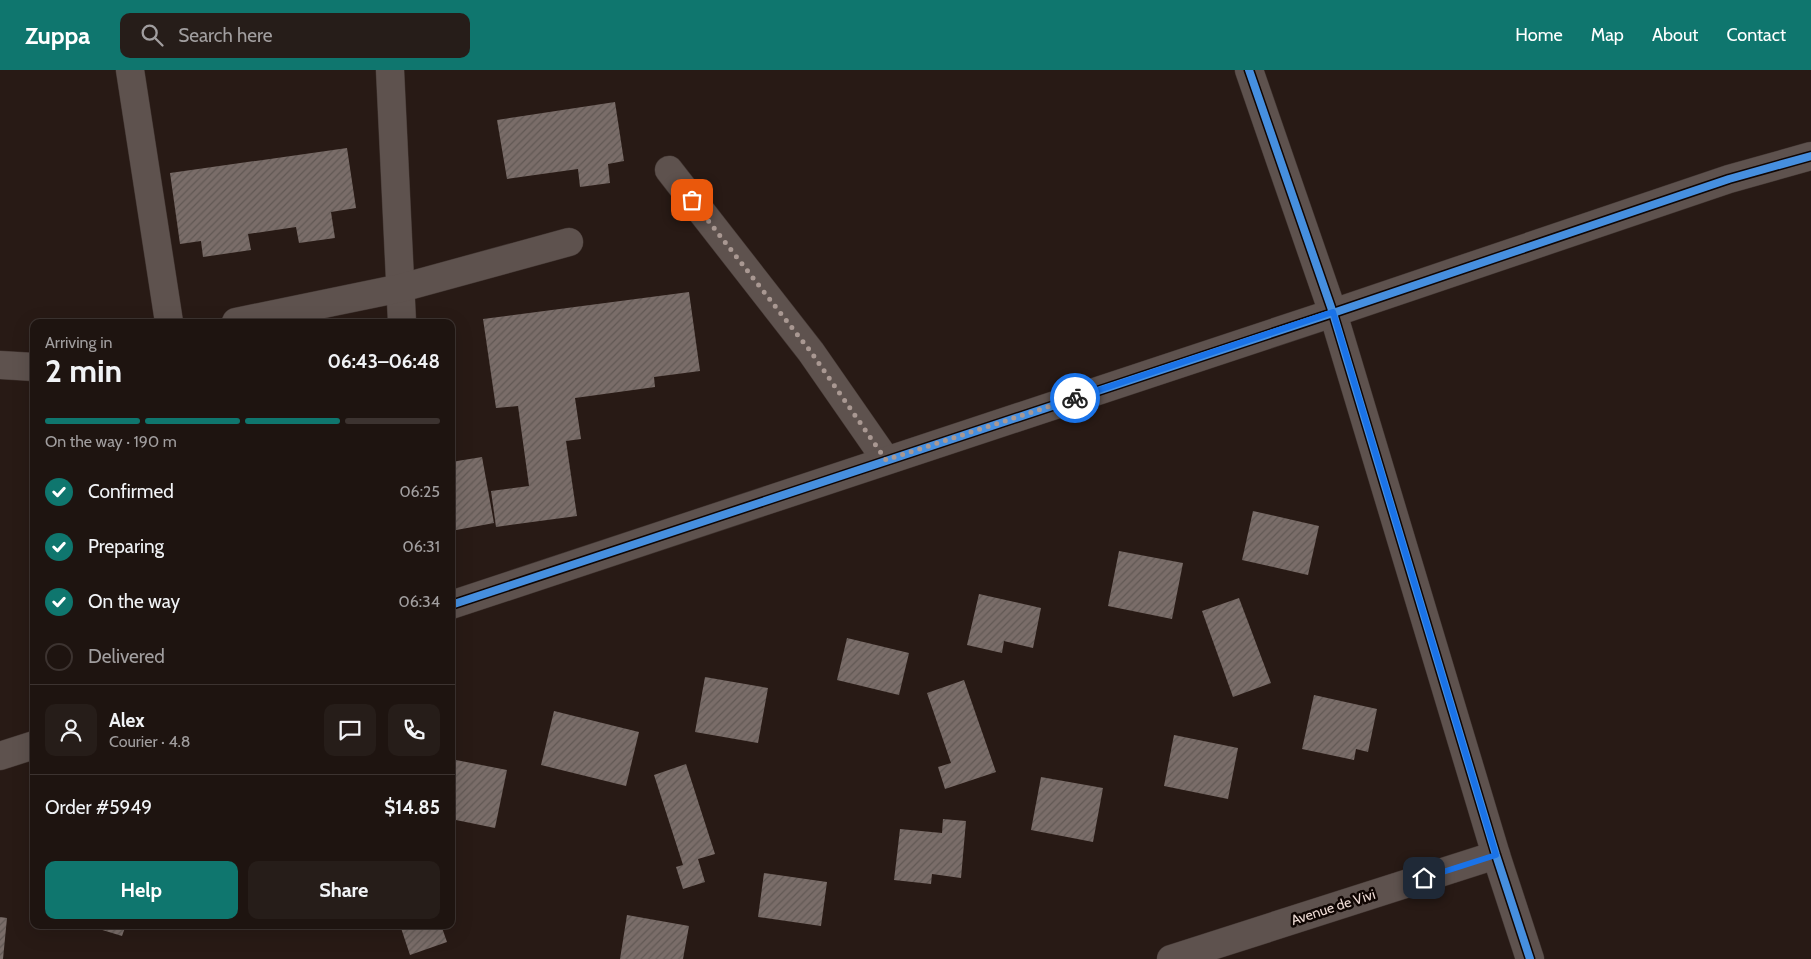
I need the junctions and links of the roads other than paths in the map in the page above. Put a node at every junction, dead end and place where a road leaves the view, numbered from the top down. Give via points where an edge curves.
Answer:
1 (130, 70) edge
2 (390, 70) edge
3 (1249, 70) edge
4 (1811, 156) edge
5 (669, 170) dead end
6 (568, 242) dead end
7 (401, 288) junction
8 (1333, 312) junction
9 (169, 319) edge
10 (251, 319) edge
11 (402, 319) edge
12 (0, 365) edge
13 (30, 367) edge
14 (886, 460) junction
15 (455, 604) edge
16 (30, 746) edge
17 (0, 756) edge
18 (1496, 855) junction
19 (1171, 959) edge
20 (1530, 959) edge

1 - 9 street
2 - 7 street
3 - 8 street
4 - 8 street via 1729,179
5 - 14 street via 811,352
6 - 7 street
7 - 10 street
7 - 11 street
8 - 14 street
8 - 18 street
12 - 13 street
14 - 15 street
16 - 17 street
18 - 19 street, Avenue de Vivi
18 - 20 street

